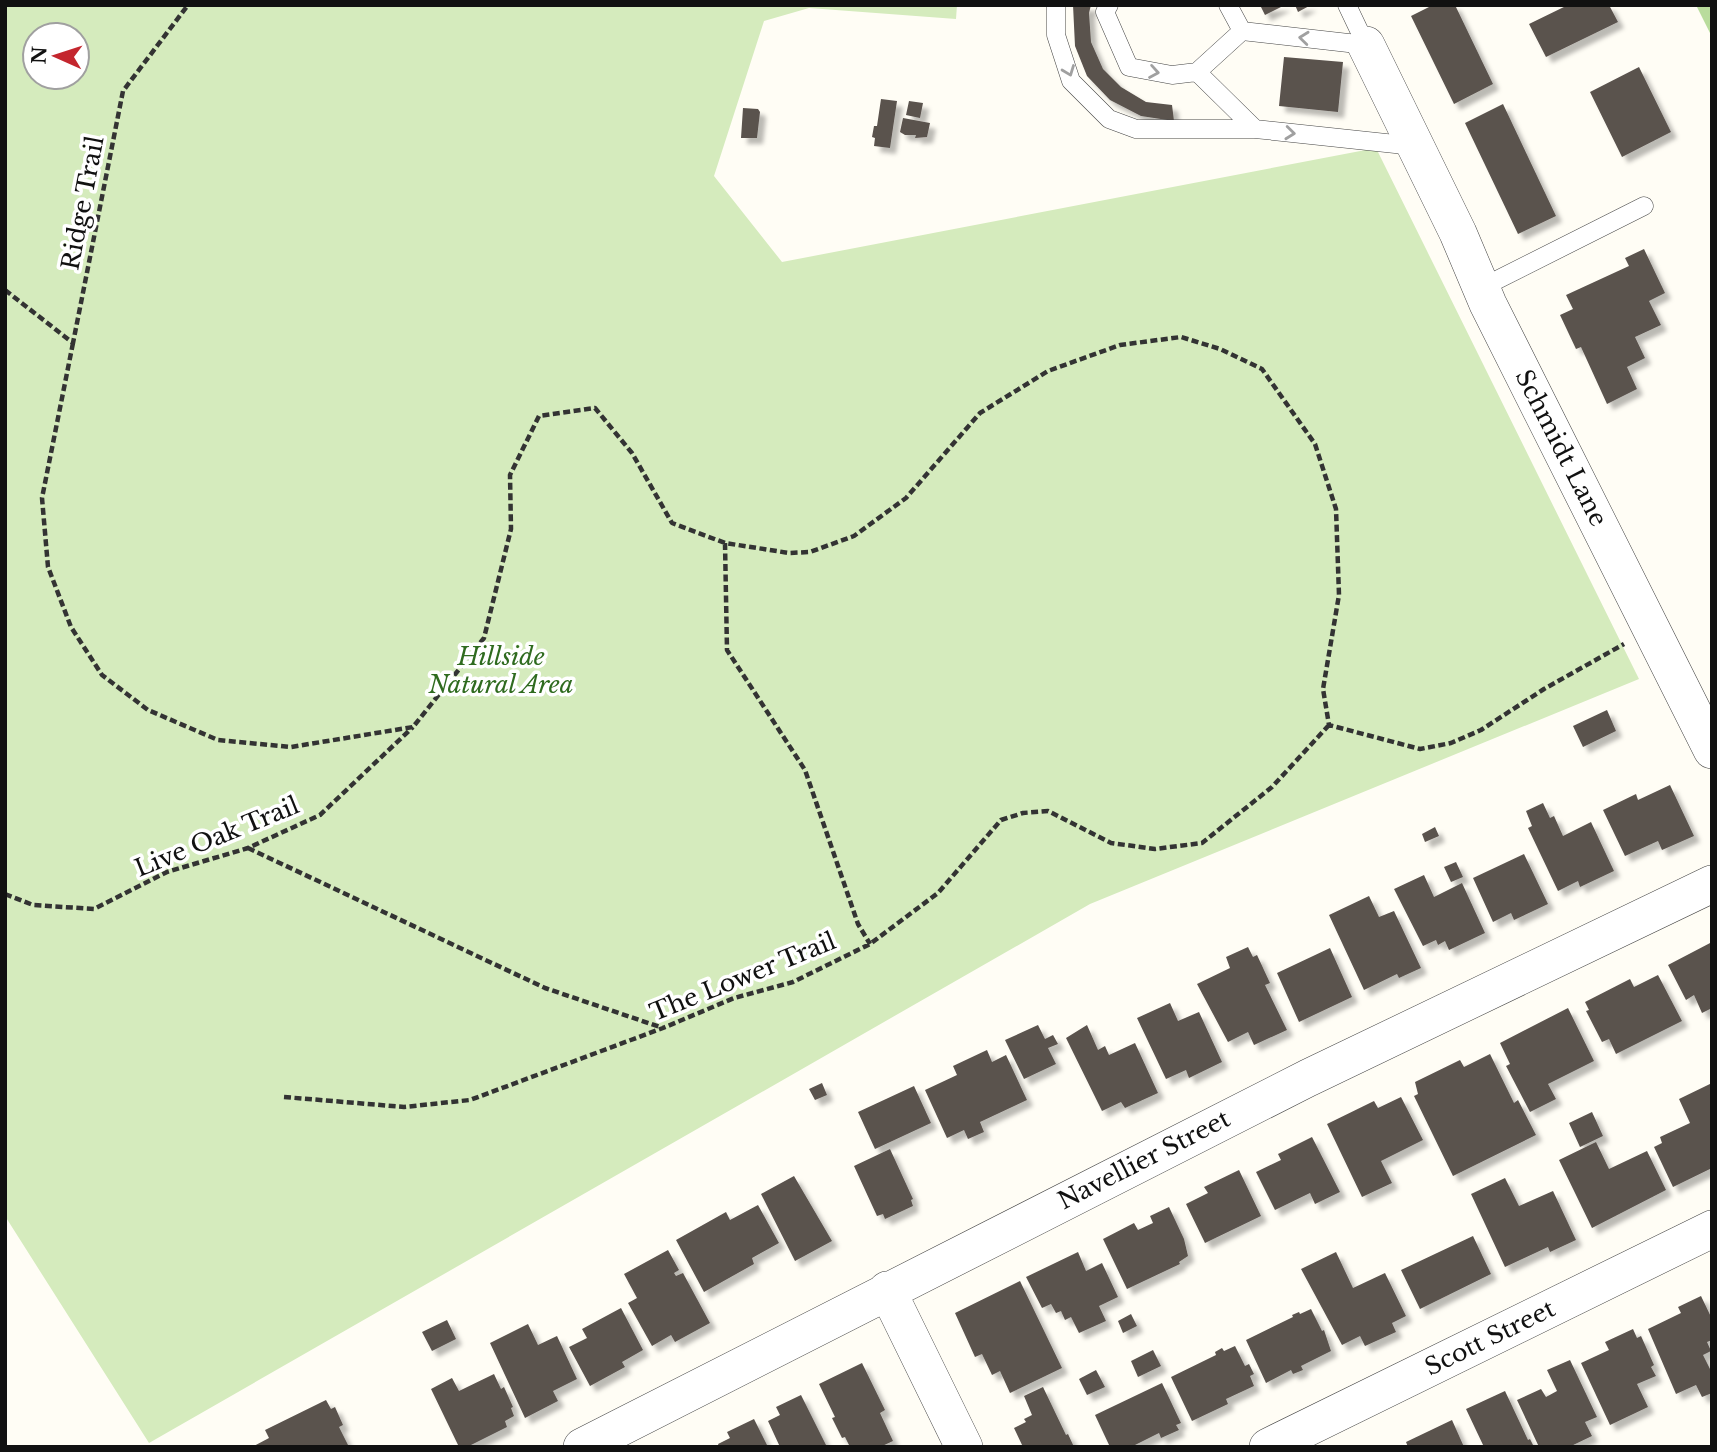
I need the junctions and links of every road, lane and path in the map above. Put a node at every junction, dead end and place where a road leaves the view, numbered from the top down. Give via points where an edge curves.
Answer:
1 (188, 5) edge
2 (1056, 5) edge
3 (1109, 5) edge
4 (1228, 5) edge
5 (1347, 5) edge
6 (1242, 31) junction
7 (1366, 45) junction
8 (1197, 72) junction
9 (1255, 130) junction
10 (1414, 146) junction
11 (1644, 206) dead end
12 (1481, 288) junction
13 (5, 289) edge
14 (73, 343) junction
15 (725, 543) junction
16 (1651, 629) junction
17 (1329, 725) junction
18 (413, 727) junction
19 (1712, 750) edge
20 (248, 848) junction
21 (1712, 884) edge
22 (5, 894) edge
23 (870, 944) junction
24 (663, 1028) junction
25 (284, 1097) dead end
26 (1712, 1229) edge
27 (887, 1290) junction
28 (582, 1447) edge
29 (964, 1447) edge
30 (1268, 1447) edge

1 - 14 path, Ridge Trail via 123,91
2 -> 9 lane via 1056,35 1071,80 1109,119 1136,129
3 -> 8 lane via 1105,12 1129,67 1172,75
4 - 6 lane
5 - 7 lane
7 -> 6 lane
6 - 8 lane
7 - 10 street, Schmidt Lane
8 - 9 lane
9 -> 10 lane
10 - 12 street, Schmidt Lane
11 - 12 lane
12 - 16 street, Schmidt Lane
13 - 14 path
14 - 18 path, Ridge Trail via 42,498 48,567 71,627 102,675 148,710 218,740 291,747
15 - 17 path via 810,552 854,536 906,498 980,413 1048,371 1120,345 1181,337 1262,369 1315,444 1336,509 1339,595 1323,689
15 - 18 path, Live Oak Trail via 672,523 632,453 595,408 539,416 510,475 511,529 484,638
15 - 23 path via 727,650 805,770 858,923
16 - 17 path via 1481,730 1451,743 1420,749
16 - 19 street, Schmidt Lane
17 - 23 path, The Lower Trail via 1272,787 1202,843 1155,849 1111,843 1048,811 1001,820 938,893
18 - 20 path, Live Oak Trail via 320,815
20 - 22 path, Live Oak Trail via 167,872 94,909 33,905
20 - 24 path via 545,988
21 - 27 street, Navellier Street via 1308,1077
23 - 24 path, The Lower Trail via 793,982 734,998
24 - 25 path, The Lower Trail via 470,1100 404,1107
26 - 30 street, Scott Street
27 - 28 street, Navellier Street
27 - 29 street

